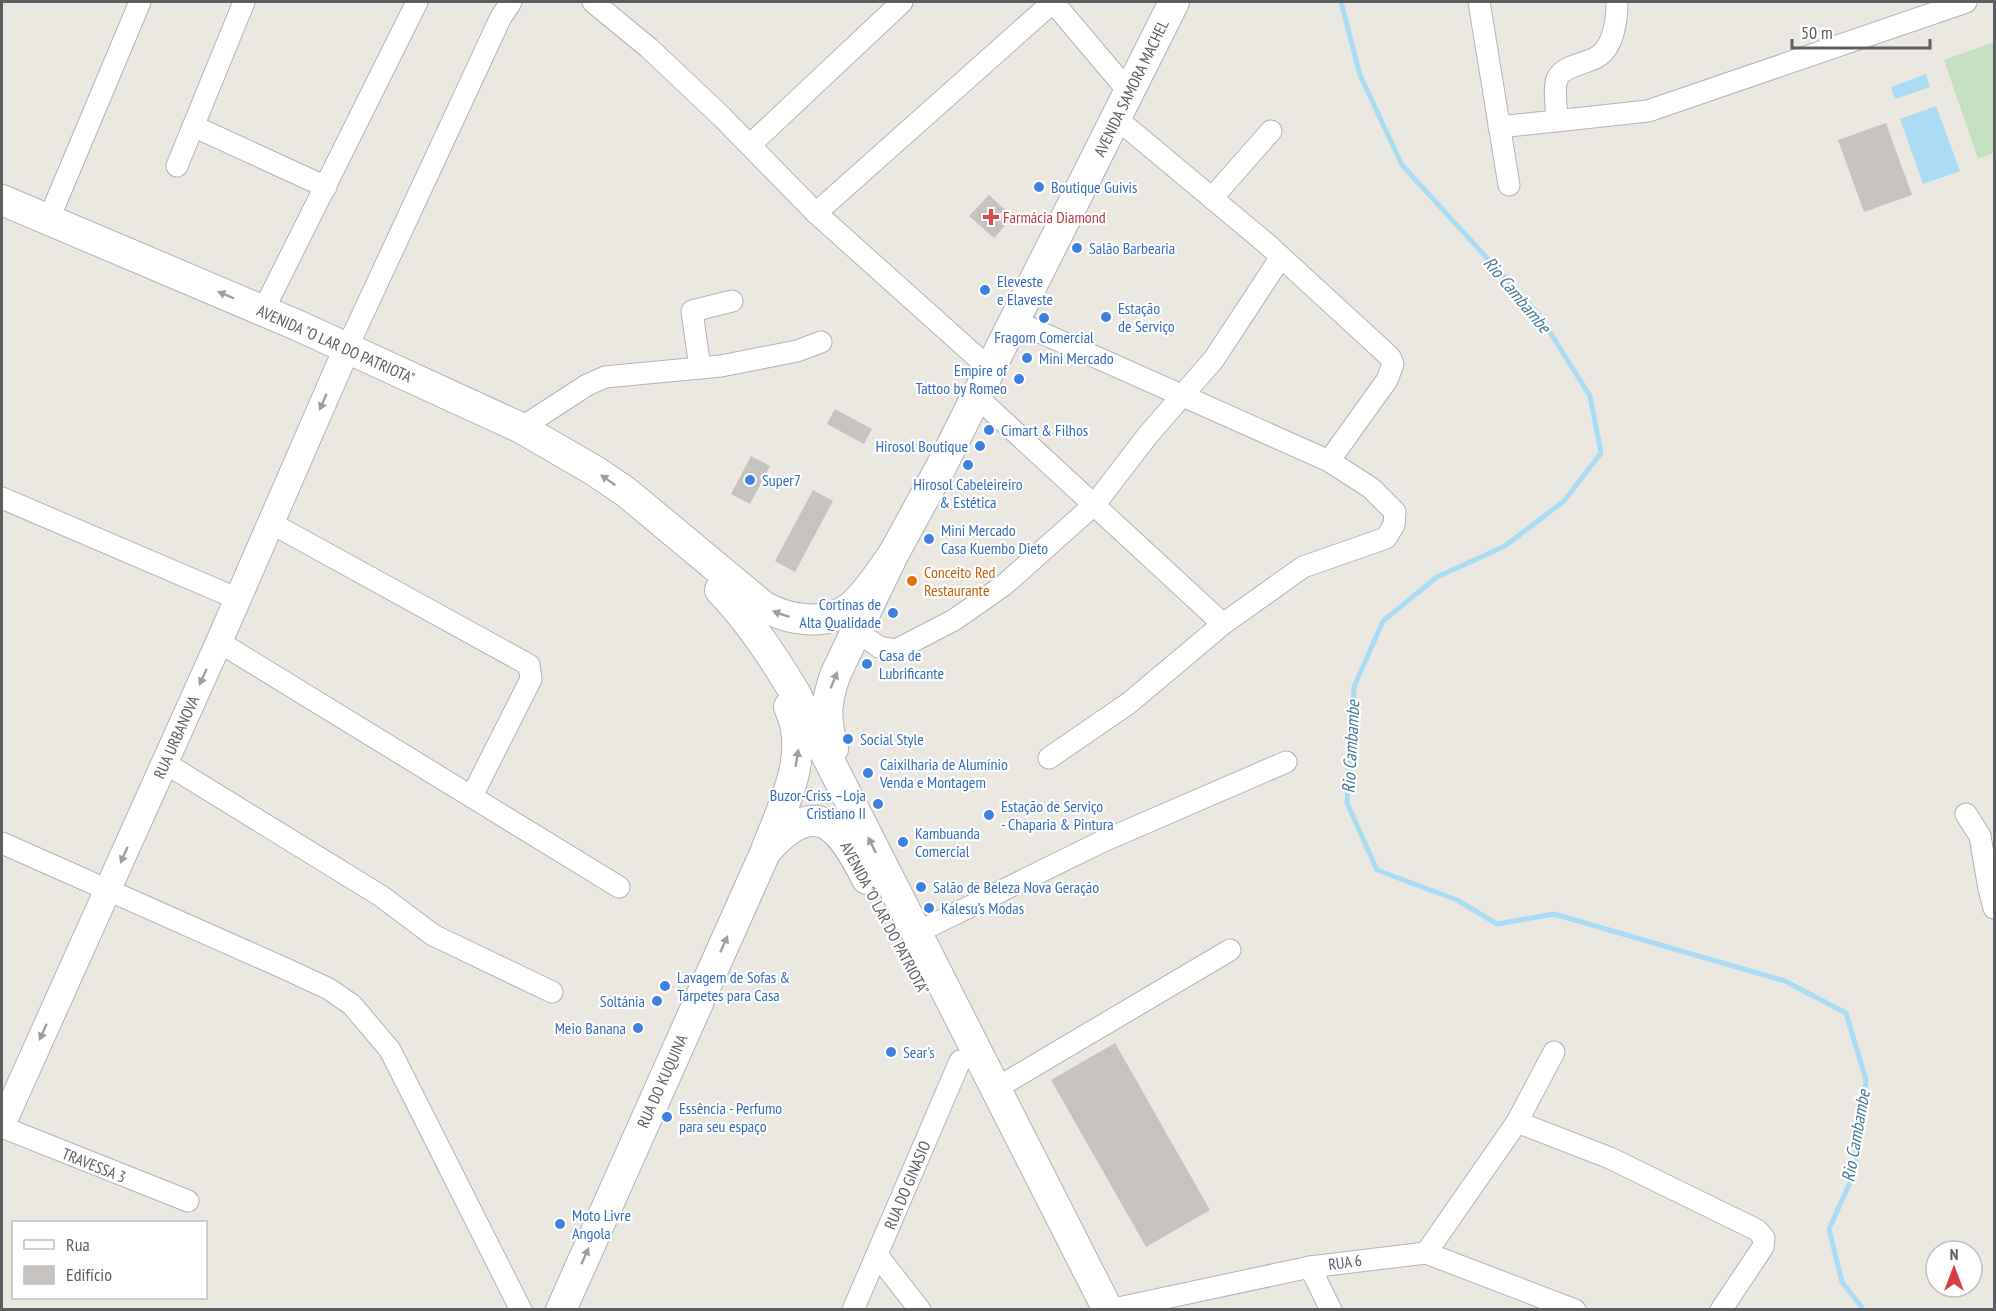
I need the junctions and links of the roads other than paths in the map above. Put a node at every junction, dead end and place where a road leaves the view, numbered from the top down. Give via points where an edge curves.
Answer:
1 (140, 2) edge
2 (244, 2) edge
3 (417, 2) edge
4 (511, 2) edge
5 (593, 2) edge
6 (902, 2) edge
7 (1053, 2) edge
8 (1174, 2) edge
9 (1479, 2) edge
10 (1617, 2) edge
11 (1966, 2) edge
12 (1129, 92) junction
13 (1557, 121) junction
14 (193, 126) junction
15 (1499, 126) junction
16 (1128, 128) dead end
17 (1271, 131) dead end
18 (750, 145) junction
19 (177, 166) dead end
20 (1509, 185) dead end
21 (326, 187) junction
22 (1212, 198) junction
23 (2, 200) edge
24 (816, 213) junction
25 (48, 221) junction
26 (1281, 258) junction
27 (732, 301) dead end
28 (263, 311) junction
29 (1015, 321) junction
30 (821, 342) dead end
31 (346, 348) junction
32 (700, 368) junction
33 (990, 369) junction
34 (1184, 395) junction
35 (976, 396) junction
36 (521, 428) junction
37 (1329, 461) junction
38 (2, 498) edge
39 (1095, 504) junction
40 (654, 516) junction
41 (271, 524) junction
42 (894, 553) junction
43 (238, 599) junction
44 (743, 614) junction
45 (1223, 624) junction
46 (858, 632) junction
47 (219, 642) junction
48 (1049, 758) dead end
49 (1286, 762) dead end
50 (165, 763) junction
51 (840, 778) junction
52 (472, 796) junction
53 (1966, 814) dead end
54 (2, 843) edge
55 (765, 853) junction
56 (619, 887) dead end
57 (108, 891) junction
58 (1995, 908) edge
59 (916, 933) junction
60 (1230, 950) dead end
61 (552, 992) dead end
62 (1554, 1052) dead end
63 (960, 1061) junction
64 (995, 1089) junction
65 (1517, 1122) junction
66 (2, 1126) edge
67 (188, 1201) dead end
68 (1426, 1253) junction
69 (877, 1255) junction
70 (1310, 1268) junction
71 (1541, 1304) edge
72 (521, 1310) edge
73 (561, 1310) edge
74 (854, 1310) edge
75 (920, 1310) edge
76 (1092, 1310) edge
77 (1108, 1310) edge
78 (1331, 1310) edge
79 (1575, 1310) edge
80 (1721, 1310) edge

1 - 25 street
2 - 14 street
3 - 21 street
4 - 31 street via 454,114
5 - 18 street via 649,48
6 - 18 street
7 - 12 street
7 - 24 street
8 - 12 main road, AVENIDA SAMORA MACHEL
9 - 15 street
10 - 13 street via 1614,30 1599,57 1558,76
11 - 13 street via 1648,111
12 - 29 main road, AVENIDA SAMORA MACHEL
13 - 15 street
14 - 19 street
14 - 21 street
15 - 20 street
16 - 22 street
17 - 22 street
18 - 24 street
21 - 28 street
22 - 26 street
23 - 25 main road, AVENIDA "O LAR DO PATRIOTA"
24 - 33 street
28 -> 25 main road, AVENIDA "O LAR DO PATRIOTA"
26 - 34 street via 1214,359
26 - 37 street via 1385,351 1393,364 1387,380
27 - 32 street via 693,311
28 - 31 main road, AVENIDA "O LAR DO PATRIOTA"
29 - 33 main road, AVENIDA SAMORA MACHEL
29 - 34 street
30 - 32 street via 765,358
31 - 36 main road, AVENIDA "O LAR DO PATRIOTA"
31 -> 41 street, RUA URBANOVA
32 - 36 street via 605,377
33 - 35 main road, AVENIDA SAMORA MACHEL
34 - 37 street
34 - 39 street
35 - 39 street
35 - 42 main road, AVENIDA SAMORA MACHEL
40 -> 36 main road, AVENIDA "O LAR DO PATRIOTA" via 595,471
37 - 45 street via 1385,500 1395,512 1394,525 1386,538 1303,567
38 - 43 street
39 - 45 street
39 - 46 street via 1004,585 954,620 896,650 879,647
42 -> 40 main road, AVENIDA "O LAR DO PATRIOTA" via 850,609 821,619 792,618 763,606
40 - 44 main road, AVENIDA "O LAR DO PATRIOTA"
41 - 43 street, RUA URBANOVA
41 - 52 street via 529,665 531,679
42 - 46 main road
43 - 47 street, RUA URBANOVA
44 - 51 main road, AVENIDA "O LAR DO PATRIOTA" via 795,693
55 -> 44 main road, AVENIDA "O LAR DO PATRIOTA" via 794,772 799,738 796,722
45 - 48 street via 1129,703
51 -> 46 main road via 825,717 836,673
47 -> 50 street, RUA URBANOVA
47 - 52 street
49 - 59 street via 1101,842
50 -> 57 street, RUA URBANOVA
50 - 61 street via 381,896 434,936
59 -> 51 main road, AVENIDA "O LAR DO PATRIOTA"
52 - 56 street
53 - 58 street via 1980,836
54 - 57 street
55 - 63 main road, AVENIDA "O LAR DO PATRIOTA" via 789,828 807,821 825,823 843,838
73 -> 55 main road, RUA DO KUQUINA
57 -> 66 street, RUA URBANOVA
57 - 72 street via 297,974 352,1005 390,1050
59 - 64 main road, AVENIDA "O LAR DO PATRIOTA"
60 - 64 street
62 - 65 street
63 - 69 street, RUA DO GINASIO
63 - 76 main road, AVENIDA "O LAR DO PATRIOTA"
64 - 77 main road, AVENIDA "O LAR DO PATRIOTA"
65 - 68 street
65 - 80 street via 1610,1158 1756,1230 1764,1238 1763,1247
66 - 67 street, TRAVESSA 3
68 - 70 street, RUA 6
68 - 71 street, RUA 6
69 - 74 street, RUA DO GINASIO
69 - 75 street
70 - 77 street, RUA 6
70 - 78 street
71 - 79 street, RUA 6

